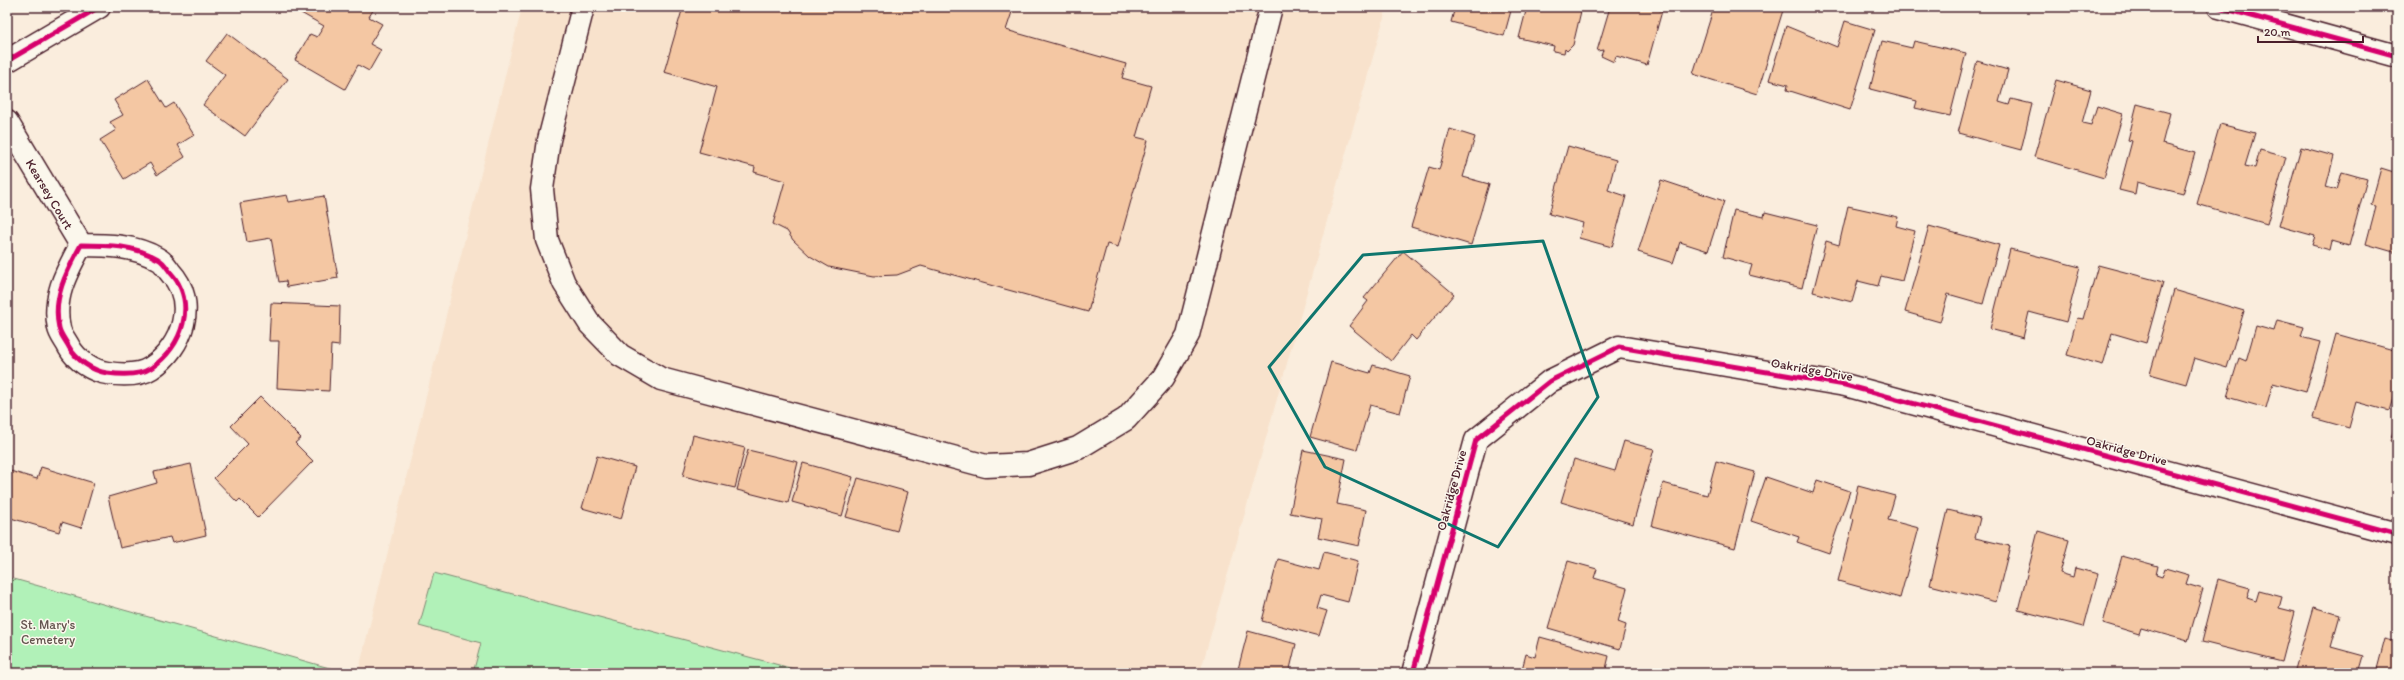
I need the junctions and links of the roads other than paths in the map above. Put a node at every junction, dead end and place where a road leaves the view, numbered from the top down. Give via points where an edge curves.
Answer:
1 (99, 7) edge
2 (583, 7) edge
3 (1270, 7) edge
4 (2219, 7) edge
5 (2397, 56) edge
6 (7, 61) edge
7 (7, 122) edge
8 (81, 245) junction
9 (2397, 534) edge
10 (1413, 673) edge

1 - 6 street
2 - 3 street via 549,140 542,189 547,240 564,283 590,324 620,356 661,379 986,466 1028,464 1078,448 1126,419 1163,378 1188,335
4 - 5 street
7 - 8 street, Kearsey Court
8 - 8 street via 63,278 58,297 59,328 72,354 97,371 123,376 150,369 173,350 183,330 185,302 177,279 159,259 133,249 112,245
9 - 10 street, Oakridge Drive via 1845,385 1619,347 1550,381 1476,440

